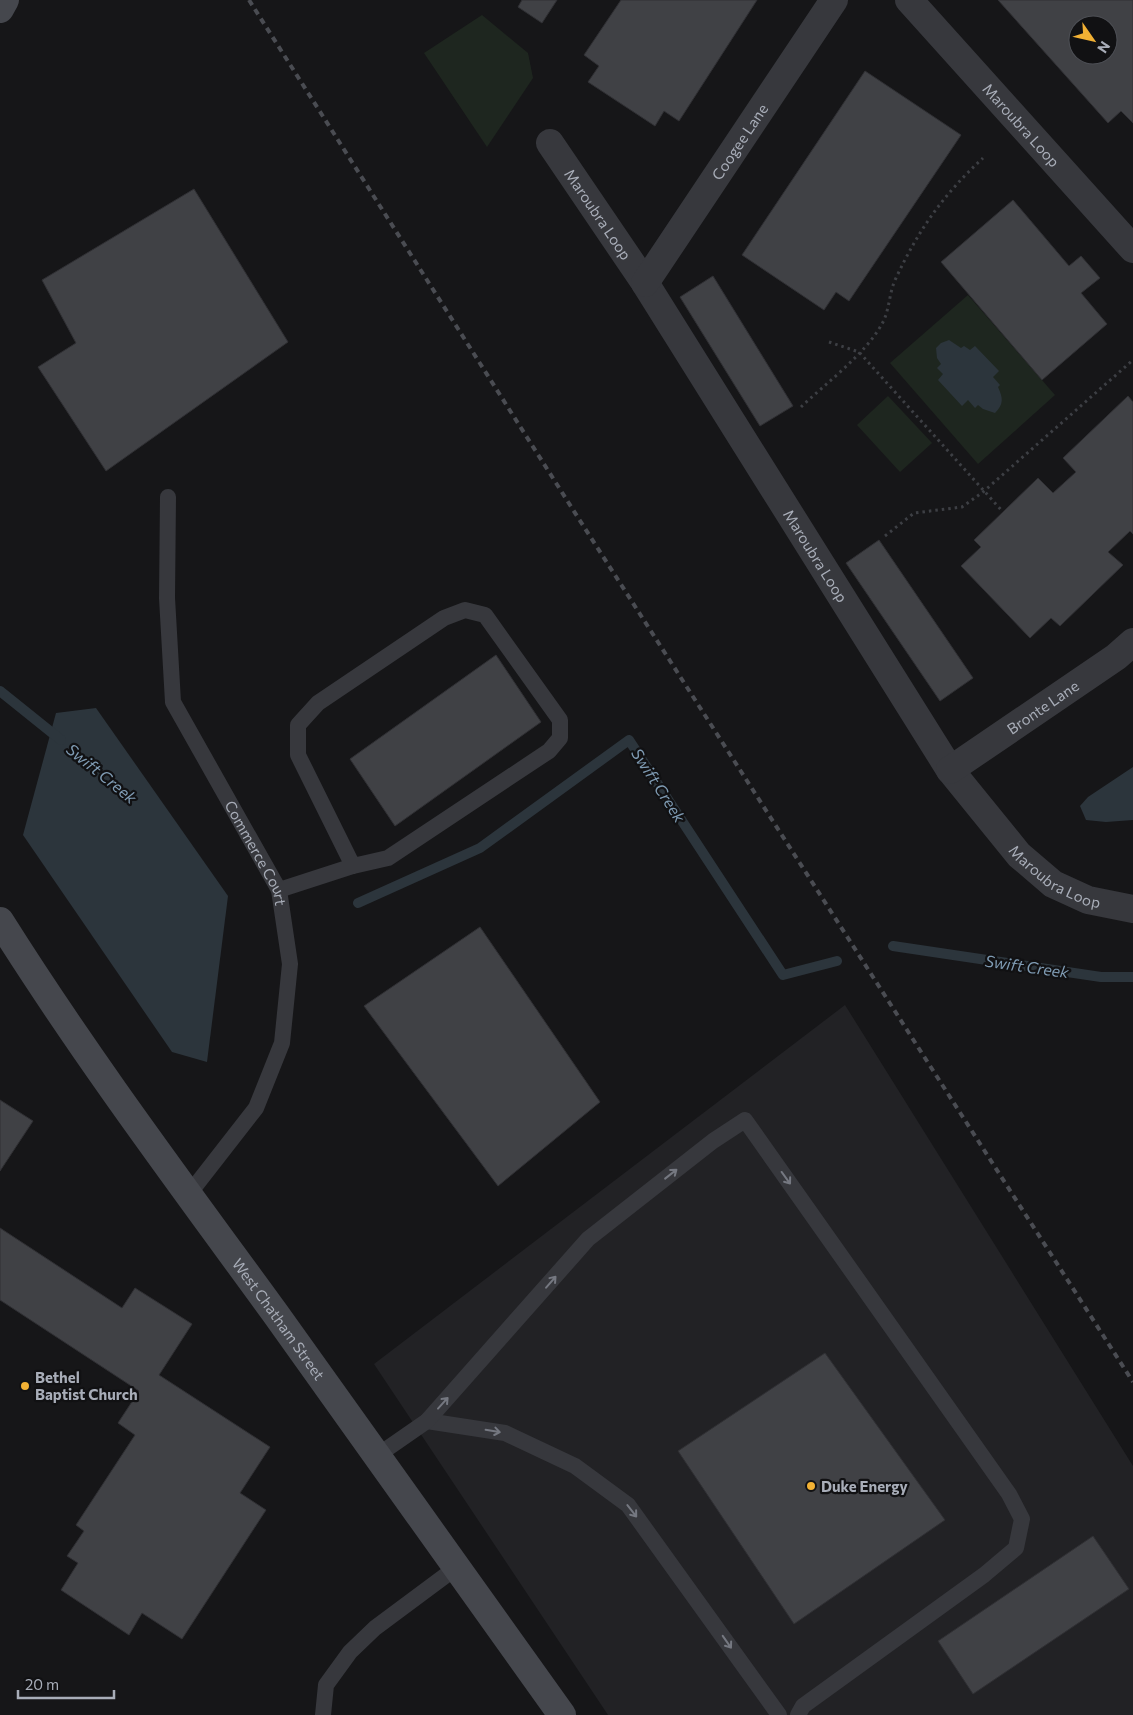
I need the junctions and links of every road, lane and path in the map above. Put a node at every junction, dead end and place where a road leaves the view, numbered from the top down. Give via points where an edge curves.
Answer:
1 (5, 0) edge
2 (834, 0) edge
3 (909, 0) edge
4 (0, 9) edge
5 (550, 143) dead end
6 (983, 158) dead end
7 (1131, 243) edge
8 (645, 282) junction
9 (828, 342) dead end
10 (859, 352) junction
11 (1133, 360) edge
12 (801, 407) dead end
13 (983, 492) junction
14 (168, 497) dead end
15 (1003, 512) dead end
16 (885, 536) dead end
17 (1133, 642) edge
18 (950, 770) junction
19 (353, 866) junction
20 (279, 890) junction
21 (1133, 909) edge
22 (0, 921) edge
23 (188, 1194) junction
24 (427, 1421) junction
25 (378, 1455) junction
26 (456, 1567) junction
27 (324, 1715) edge
28 (562, 1715) edge
29 (779, 1715) edge
30 (798, 1715) edge

1 - 4 street
2 - 8 street, Coogee Lane
3 - 7 street, Maroubra Loop
5 - 8 street, Maroubra Loop
6 - 10 path via 952,187 919,232 895,280 883,322
8 - 18 street, Maroubra Loop
9 - 10 path
10 - 12 path
10 - 13 path
11 - 13 path
13 - 15 path
13 - 16 path via 962,507 914,513
14 - 20 lane, Commerce Court via 167,598 173,702
17 - 18 street, Bronte Lane
18 - 21 street, Maroubra Loop via 1019,855 1053,884 1088,900
19 - 19 lane via 388,858 549,751 560,738 560,720 485,614 465,610 444,618 318,703 298,725 298,755
19 - 20 lane
20 - 23 lane, Commerce Court via 290,964 282,1043 256,1108
22 - 23 street, West Chatham Street
23 - 25 street, West Chatham Street
24 - 25 lane
24 -> 29 lane via 505,1433 575,1466 628,1505
24 -> 30 lane via 588,1239 713,1141 745,1120 1010,1494 1022,1519 1016,1548 984,1575 803,1706
25 - 26 street, West Chatham Street
26 - 27 lane via 375,1628 350,1652 326,1685
26 - 28 street, West Chatham Street

